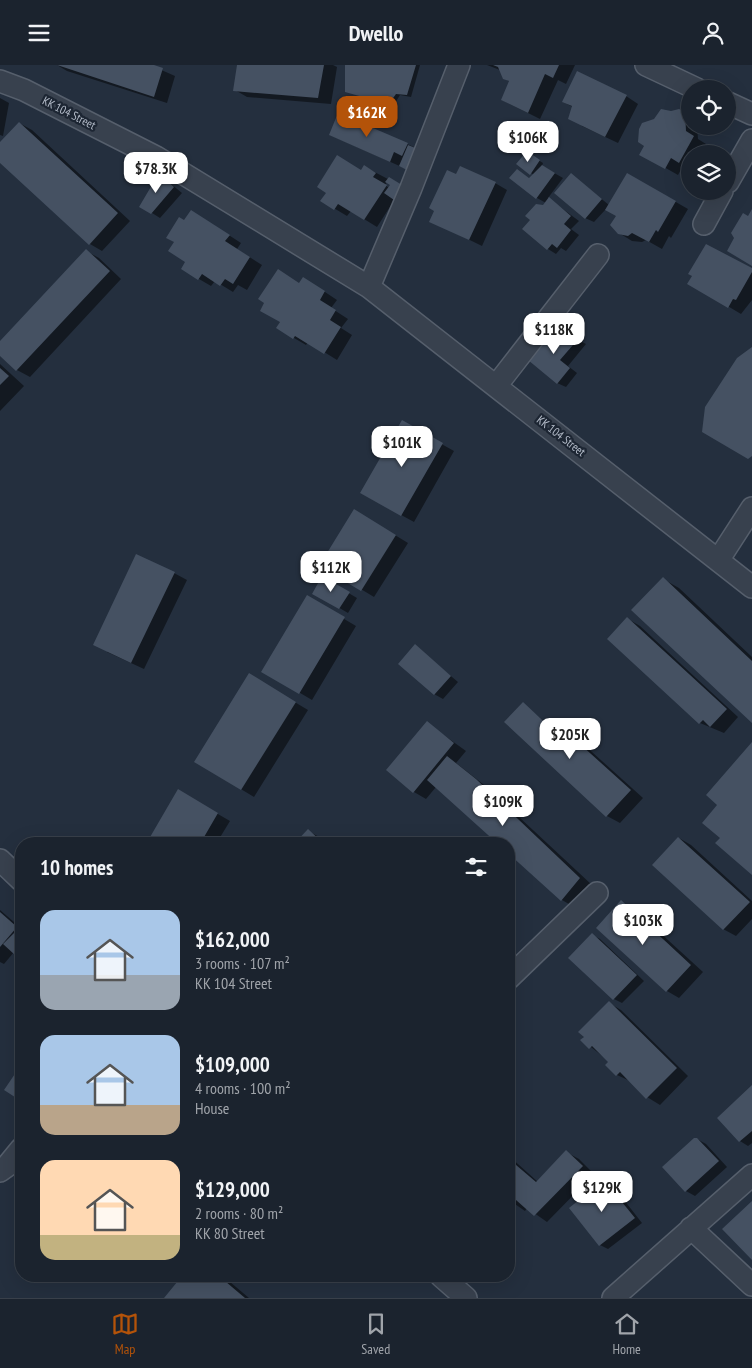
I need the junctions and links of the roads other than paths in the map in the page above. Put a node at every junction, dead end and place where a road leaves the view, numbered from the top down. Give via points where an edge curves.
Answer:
1 (459, 65) edge
2 (646, 65) edge
3 (0, 81) edge
4 (681, 81) edge
5 (736, 107) edge
6 (752, 114) edge
7 (752, 140) edge
8 (736, 168) edge
9 (717, 200) edge
10 (704, 224) dead end
11 (598, 255) dead end
12 (368, 287) junction
13 (496, 386) junction
14 (752, 508) edge
15 (719, 559) junction
16 (752, 587) edge
17 (0, 859) edge
18 (15, 874) edge
19 (597, 893) dead end
20 (515, 972) edge
21 (15, 1155) edge
22 (0, 1171) edge
23 (752, 1175) edge
24 (691, 1228) junction
25 (448, 1282) edge
26 (752, 1285) edge
27 (466, 1298) edge
28 (613, 1298) edge

1 - 12 street
2 - 4 street
3 - 12 street, KK 104 Street via 156,157
5 - 6 street
7 - 8 street
9 - 10 street
11 - 13 street
12 - 13 street, KK 104 Street
13 - 15 street, KK 104 Street
14 - 15 street
15 - 16 street, KK 104 Street
17 - 18 street
19 - 20 street
21 - 22 street
23 - 24 street
24 - 26 street
24 - 28 street
25 - 27 street

